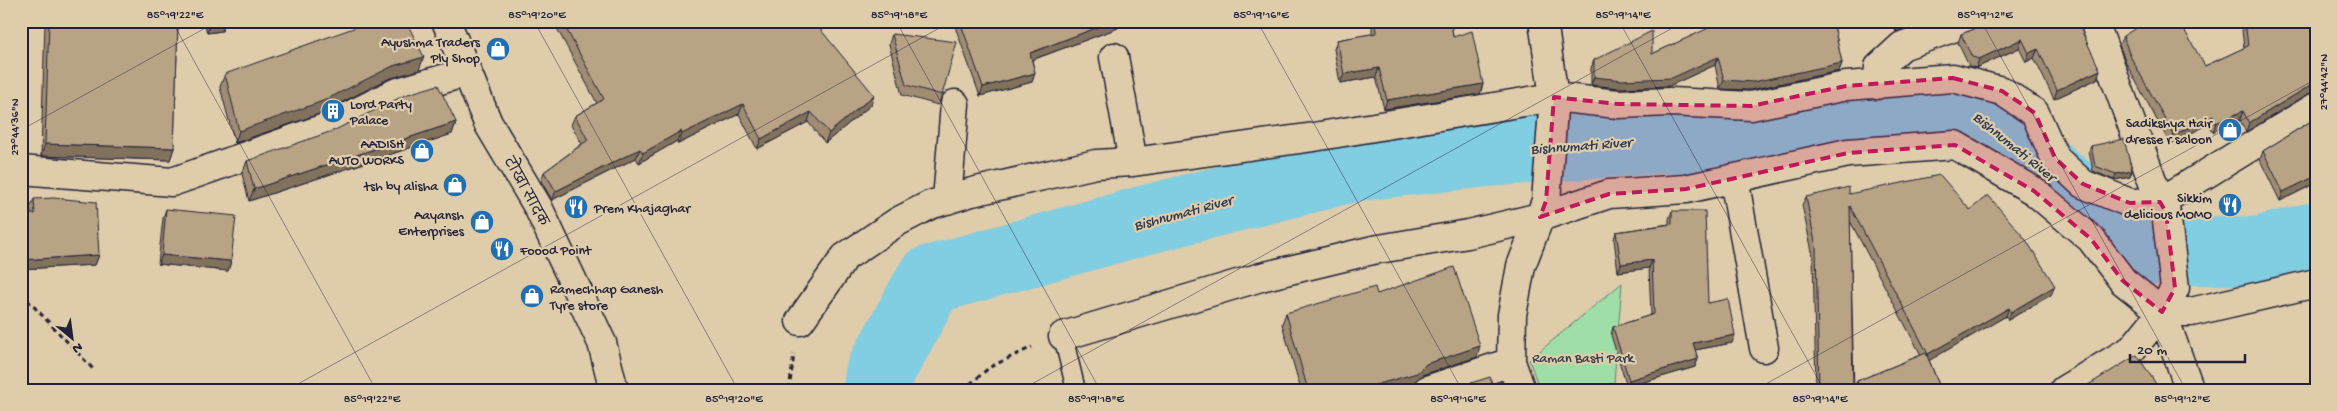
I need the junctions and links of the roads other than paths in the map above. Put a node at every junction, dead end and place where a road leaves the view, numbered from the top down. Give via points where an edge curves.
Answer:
1 (446, 21) edge
2 (1543, 21) edge
3 (1972, 21) edge
4 (2094, 21) edge
5 (1114, 57) dead end
6 (467, 72) junction
7 (1877, 85) junction
8 (955, 104) dead end
9 (1552, 107) junction
10 (2316, 107) edge
11 (1133, 162) junction
12 (21, 170) edge
13 (1734, 178) junction
14 (947, 200) junction
15 (2163, 207) junction
16 (1543, 209) junction
17 (2316, 284) edge
18 (2162, 312) junction
19 (800, 321) dead end
20 (1063, 336) joint
21 (1764, 348) dead end
22 (1512, 362) junction
23 (614, 390) edge
24 (1076, 390) edge
25 (1428, 390) edge
26 (1521, 390) edge
27 (2064, 390) edge
28 (2190, 390) edge

1 - 6 street, टोखा सादक
2 - 9 street
3 - 7 street via 1902,46 1879,67
4 - 15 street
5 - 11 street
6 - 12 street via 395,93 324,128 172,182
6 - 23 street, टोखा सादक via 488,123 538,208 602,343
7 - 9 street via 1846,86 1750,106 1671,102
7 - 15 street via 1953,78 2002,91 2035,113 2055,158 2083,184 2130,203
8 - 14 street
9 - 11 street
9 - 16 street
10 - 15 street
11 - 14 street via 1096,164
13 - 16 street via 1686,189 1609,194
13 - 18 street via 1848,153 1955,144 2034,191 2091,239 2123,282
13 - 21 street
14 - 19 street via 897,222 845,257
15 - 18 street via 2175,288
16 - 20 street via 1468,234 1373,250 1261,277
16 - 22 street via 1521,266 1512,315
17 - 18 street via 2191,312
18 - 27 street via 2132,349
18 - 28 street
20 - 24 lane
22 - 25 street
22 - 26 street

